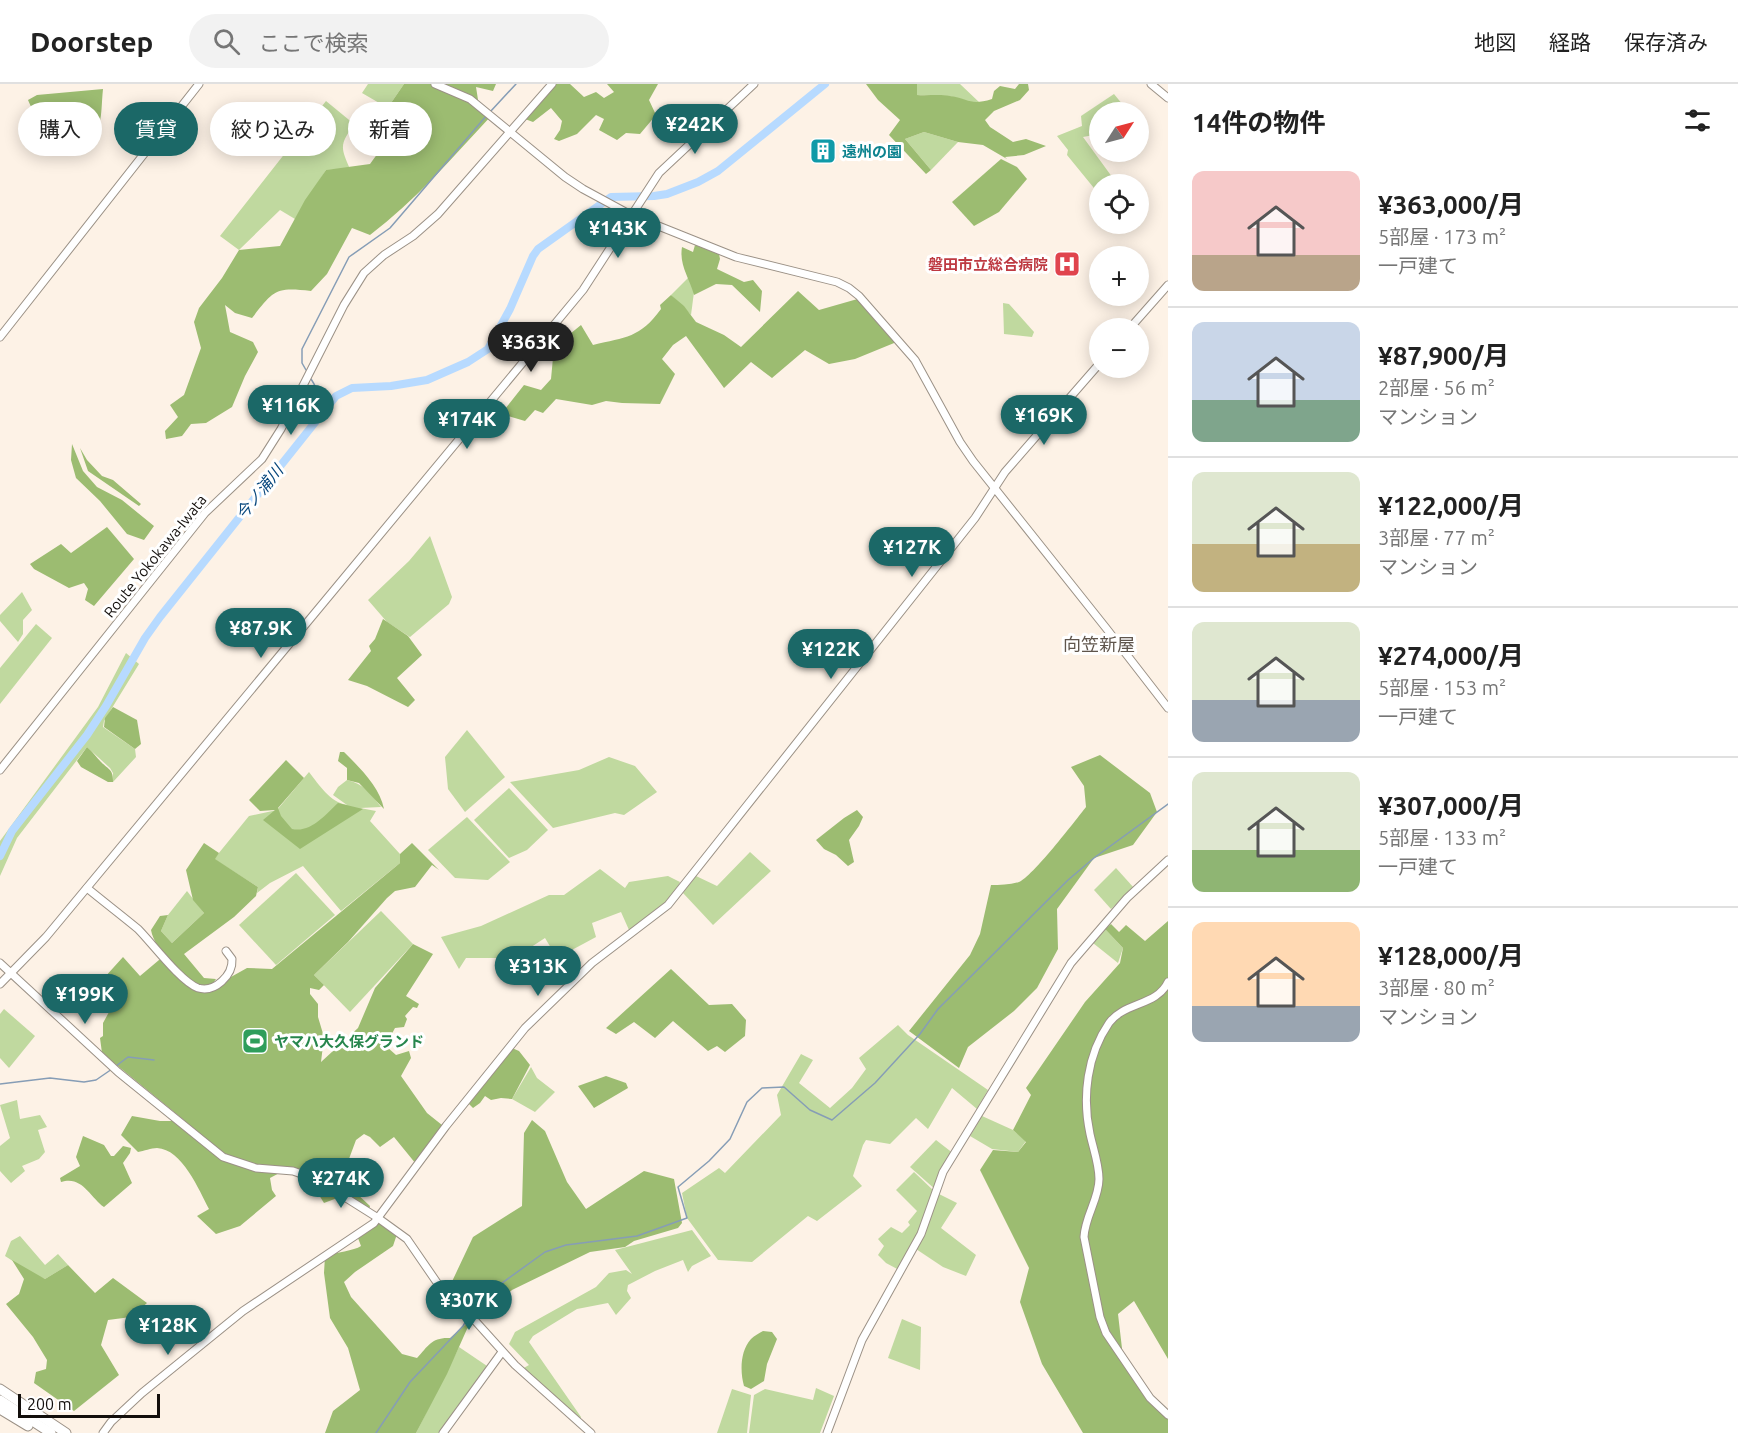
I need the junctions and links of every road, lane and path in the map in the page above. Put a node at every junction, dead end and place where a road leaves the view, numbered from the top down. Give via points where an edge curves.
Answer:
1 (199, 84) edge
2 (435, 84) edge
3 (552, 84) edge
4 (754, 84) edge
5 (1151, 84) edge
6 (1168, 98) edge
7 (511, 132) junction
8 (631, 215) junction
9 (1168, 285) edge
10 (1139, 318) edge
11 (0, 338) edge
12 (1089, 376) edge
13 (995, 490) junction
14 (1168, 708) edge
15 (0, 770) edge
16 (1168, 860) edge
17 (87, 888) junction
18 (226, 951) dead end
19 (0, 963) edge
20 (11, 973) junction
21 (1168, 982) edge
22 (0, 984) edge
23 (378, 1218) junction
24 (502, 1352) junction
25 (0, 1389) edge
26 (0, 1400) edge
27 (0, 1409) edge
28 (1168, 1415) edge
29 (40, 1433) edge
30 (51, 1433) edge
31 (66, 1433) edge
32 (103, 1433) edge
33 (443, 1433) edge
34 (591, 1433) edge
35 (827, 1433) edge

1 - 11 street
2 - 7 street via 470,99
3 - 7 street, Route Yokokawa-Iwata
4 - 8 street via 668,163
5 - 6 street
7 - 8 street via 565,177
7 - 15 street, Route Yokokawa-Iwata via 438,214 364,273 262,459 206,513
8 - 13 street via 736,257 849,288 915,360 960,442
8 - 17 street via 583,290
9 - 10 street
12 - 13 street via 1005,472
13 - 14 street
13 - 23 street via 671,902 592,963 525,1028
16 - 35 street via 1127,898 1071,963 943,1172 921,1234 862,1340
17 - 18 street via 199,988 218,984 230,971 232,959
17 - 20 street
19 - 20 street
20 - 22 street
20 - 23 street via 118,1072 223,1157 256,1168 302,1173
21 - 28 street via 1158,995 1113,1017 1098,1043 1086,1085 1087,1118 1100,1177 1084,1237 1106,1333 1150,1398
23 - 24 street via 407,1239 440,1287
23 - 32 street via 243,1311 142,1393
24 - 33 street
24 - 34 street
25 - 31 highway
26 - 30 highway
27 - 29 highway

